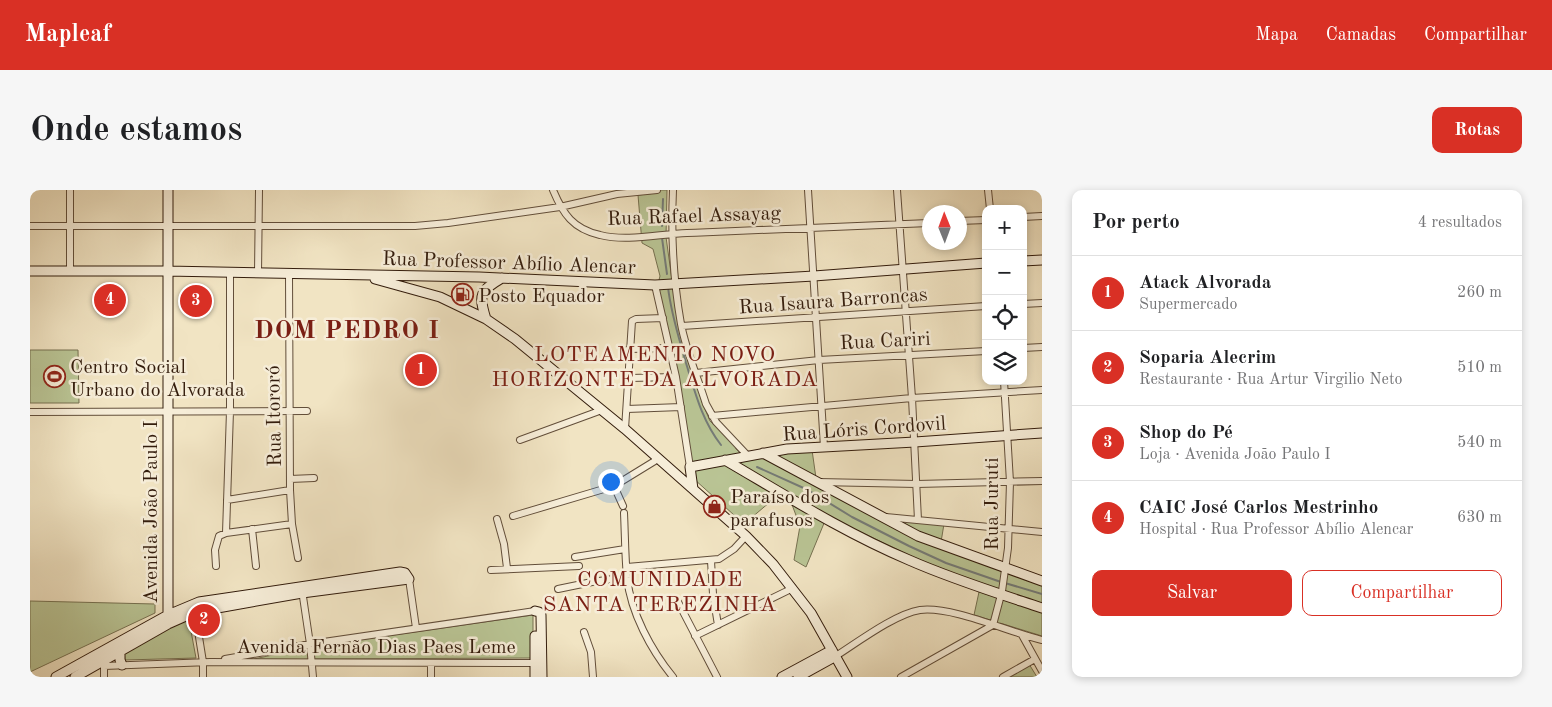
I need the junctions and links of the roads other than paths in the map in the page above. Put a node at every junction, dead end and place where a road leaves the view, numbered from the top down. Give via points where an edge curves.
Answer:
1 (70, 190) edge
2 (168, 190) edge
3 (259, 190) edge
4 (553, 190) edge
5 (657, 190) edge
6 (673, 190) edge
7 (808, 190) edge
8 (897, 190) edge
9 (988, 190) edge
10 (990, 205) edge
11 (560, 207) junction
12 (1042, 216) edge
13 (1027, 217) edge
14 (982, 220) edge
15 (967, 221) edge
16 (922, 223) edge
17 (899, 224) junction
18 (30, 226) edge
19 (70, 226) junction
20 (168, 227) junction
21 (258, 227) junction
22 (810, 228) junction
23 (672, 233) junction
24 (1042, 260) edge
25 (1027, 261) edge
26 (982, 263) edge
27 (903, 269) junction
28 (30, 271) edge
29 (167, 271) junction
30 (70, 272) junction
31 (230, 273) junction
32 (258, 273) junction
33 (289, 274) junction
34 (358, 275) junction
35 (416, 276) junction
36 (814, 276) junction
37 (479, 277) junction
38 (502, 278) junction
39 (675, 284) junction
40 (655, 285) junction
41 (412, 288) junction
42 (486, 288) junction
43 (480, 301) junction
44 (1042, 303) edge
45 (458, 304) junction
46 (1027, 304) edge
47 (982, 306) edge
48 (906, 311) junction
49 (816, 317) junction
50 (663, 318) junction
51 (486, 319) junction
52 (682, 326) junction
53 (1042, 347) edge
54 (669, 348) junction
55 (1027, 348) edge
56 (629, 349) junction
57 (982, 351) edge
58 (909, 356) junction
59 (819, 360) junction
60 (696, 372) junction
61 (676, 376) junction
62 (629, 378) junction
63 (1004, 385) edge
64 (1042, 390) edge
65 (1004, 393) junction
66 (912, 398) junction
67 (822, 405) junction
68 (681, 407) junction
69 (627, 409) junction
70 (602, 410) junction
71 (230, 411) junction
72 (288, 411) junction
73 (307, 411) dead end
74 (30, 412) edge
75 (168, 412) junction
76 (712, 416) junction
77 (625, 429) junction
78 (1042, 433) edge
79 (1008, 435) junction
80 (520, 440) dead end
81 (914, 442) junction
82 (824, 447) junction
83 (787, 449) junction
84 (763, 452) junction
85 (748, 456) junction
86 (658, 459) junction
87 (725, 460) junction
88 (690, 467) junction
89 (789, 467) junction
90 (314, 478) dead end
91 (290, 479) junction
92 (1042, 481) edge
93 (818, 482) junction
94 (844, 482) junction
95 (1010, 482) junction
96 (917, 484) junction
97 (614, 486) junction
98 (693, 489) junction
99 (290, 490) junction
100 (838, 493) junction
101 (227, 500) junction
102 (513, 516) dead end
103 (882, 518) junction
104 (497, 519) dead end
105 (918, 520) junction
106 (292, 524) junction
107 (252, 529) junction
108 (1009, 529) junction
109 (1042, 532) edge
110 (226, 533) junction
111 (746, 536) junction
112 (625, 549) junction
113 (576, 556) dead end
114 (298, 558) dead end
115 (711, 561) junction
116 (216, 566) dead end
117 (256, 566) dead end
118 (579, 566) dead end
119 (627, 567) junction
120 (506, 568) junction
121 (491, 570) dead end
122 (1006, 571) junction
123 (627, 577) junction
124 (409, 579) joint
125 (1042, 581) edge
126 (792, 588) junction
127 (558, 589) dead end
128 (302, 590) junction
129 (1002, 592) junction
130 (678, 602) dead end
131 (1042, 608) edge
132 (192, 609) junction
133 (535, 611) joint
134 (168, 615) junction
135 (168, 624) junction
136 (718, 625) junction
137 (993, 625) junction
138 (416, 628) junction
139 (584, 632) dead end
140 (1022, 635) junction
141 (695, 636) junction
142 (121, 640) junction
143 (1042, 640) edge
144 (310, 644) junction
145 (103, 650) junction
146 (119, 652) junction
147 (834, 653) junction
148 (1035, 659) junction
149 (206, 662) junction
150 (104, 663) junction
151 (312, 663) junction
152 (538, 663) junction
153 (431, 664) junction
154 (122, 665) junction
155 (1042, 671) edge
156 (56, 677) edge
157 (75, 677) edge
158 (104, 677) edge
159 (203, 677) edge
160 (313, 677) edge
161 (431, 677) edge
162 (536, 677) edge
163 (542, 677) edge
164 (593, 677) edge
165 (674, 677) edge
166 (717, 677) edge
167 (782, 677) edge
168 (798, 677) edge
169 (847, 677) edge
170 (901, 677) edge
171 (1003, 677) edge

1 - 19 street
2 - 20 street, Avenida João Paulo I
3 - 21 street
4 - 11 street
5 - 11 street via 617,194
6 - 23 street
7 - 22 street
8 - 17 street
9 - 10 street
11 - 21 street via 448,224
11 - 23 street, Rua Rafael Assayag via 580,228 598,235 621,238
12 - 13 street
14 - 15 street
16 - 17 street, Rua Rafael Assayag
17 - 22 street, Rua Rafael Assayag
17 - 27 street
18 - 19 street
19 - 20 street
19 - 30 street
20 - 21 street
20 - 29 street, Avenida João Paulo I
21 - 32 street
22 - 23 street, Rua Rafael Assayag
22 - 36 street
23 - 39 street
24 - 25 street
26 - 27 street, Rua Professor Abílio Alencar
27 - 36 street, Rua Professor Abílio Alencar
27 - 48 street
28 - 30 street, Rua Professor Abílio Alencar
29 - 30 street, Rua Professor Abílio Alencar
29 - 31 street, Rua Professor Abílio Alencar
29 - 75 street, Avenida João Paulo I
31 - 32 street, Rua Professor Abílio Alencar
31 - 71 street
32 - 33 street, Rua Professor Abílio Alencar
33 - 34 street, Rua Professor Abílio Alencar
33 - 72 street, Rua Itororó
34 - 35 street, Rua Professor Abílio Alencar
34 - 41 street
35 - 37 street, Rua Professor Abílio Alencar
35 - 41 street via 411,282
36 - 39 street, Rua Professor Abílio Alencar
36 - 49 street
37 - 38 street, Rua Professor Abílio Alencar
37 - 42 street
38 - 40 street, Rua Professor Abílio Alencar
38 - 42 street
39 - 40 street, Rua Professor Abílio Alencar
39 - 52 street
40 - 50 street
41 - 45 street
42 - 43 street
43 - 45 street
43 - 51 street
44 - 46 street
45 - 51 street
47 - 48 street, Rua Isaura Barroncas
48 - 49 street, Rua Isaura Barroncas
48 - 58 street
49 - 52 street, Rua Isaura Barroncas
49 - 59 street
50 - 54 street
50 - 56 street via 632,321
51 - 70 street
52 - 60 street
53 - 55 street
54 - 56 street
54 - 61 street
56 - 62 street
57 - 58 street, Rua Cariri
58 - 59 street, Rua Cariri
58 - 66 street
59 - 60 street, Rua Cariri
59 - 67 street
60 - 76 street
61 - 62 street
61 - 68 street
62 - 69 street
63 - 65 street, Rua Juruti
64 - 65 street
65 - 66 street
65 - 79 street, Rua Juruti
66 - 67 street
66 - 81 street
67 - 76 street
67 - 82 street
68 - 69 street
68 - 88 street
69 - 77 street
70 - 77 street
70 - 80 street
71 - 72 street
71 - 75 street
71 - 101 street
72 - 73 street
72 - 91 street, Rua Itororó
74 - 75 street
75 - 134 street, Avenida João Paulo I
76 - 85 street
77 - 86 street
78 - 79 street, Rua Lóris Cordovil
79 - 81 street, Rua Lóris Cordovil
79 - 95 street, Rua Juruti
81 - 82 street, Rua Lóris Cordovil
81 - 96 street
82 - 83 street, Rua Lóris Cordovil
83 - 84 street, Rua Lóris Cordovil
83 - 89 street via 784,460
84 - 85 street, Rua Lóris Cordovil
84 - 89 street
85 - 87 street, Rua Lóris Cordovil
86 - 97 street
86 - 98 street
87 - 88 street, Rua Lóris Cordovil
87 - 129 street via 908,560
88 - 98 street
89 - 93 street
90 - 91 street
91 - 99 street, Rua Itororó
92 - 95 street
93 - 94 street
93 - 100 street
94 - 96 street
94 - 100 street
95 - 96 street
95 - 108 street, Rua Juruti
96 - 105 street
97 - 102 street
97 - 112 street via 623,509
98 - 111 street
99 - 101 street
99 - 106 street, Rua Itororó
100 - 103 street
101 - 110 street
103 - 105 street
103 - 122 street via 935,544
104 - 120 street
105 - 108 street
106 - 107 street
106 - 114 street, Rua Itororó
107 - 110 street
107 - 117 street
108 - 109 street
108 - 122 street, Rua Juruti
110 - 116 street via 216,540
111 - 115 street via 726,555
111 - 126 street
112 - 113 street
112 - 119 street
115 - 119 street
115 - 136 street
118 - 120 street
119 - 123 street
120 - 121 street
122 - 125 street
122 - 129 street, Rua Juruti
123 - 127 street
123 - 165 street via 637,617 663,665
124 - 128 street
124 - 138 street
126 - 136 street
126 - 147 street
128 - 132 street
128 - 144 street
129 - 131 street
129 - 137 street, Rua Juruti
130 - 141 street
132 - 134 street
132 - 135 street
132 - 149 street
133 - 138 street, Avenida Fernão Dias Paes Leme
133 - 152 street via 541,615
134 - 135 street, Avenida João Paulo I
134 - 142 street
135 - 146 street
136 - 141 street
137 - 140 street
137 - 147 street via 948,612 920,610 899,617
137 - 170 street
138 - 144 street, Avenida Fernão Dias Paes Leme
139 - 164 street via 591,652
140 - 143 street
140 - 148 street
141 - 166 street
142 - 145 street
142 - 146 street
144 - 149 street, Avenida Fernão Dias Paes Leme
144 - 151 street
145 - 150 street
145 - 156 street
146 - 150 street
146 - 154 street
147 - 167 street
147 - 168 street
147 - 169 street
148 - 155 street
148 - 171 street
149 - 151 street, Avenida Fernão Dias Paes Leme
149 - 154 street, Avenida Fernão Dias Paes Leme
149 - 159 street
150 - 154 street, Avenida Fernão Dias Paes Leme
150 - 157 street
150 - 158 street
151 - 153 street, Avenida Fernão Dias Paes Leme
151 - 160 street
152 - 153 street, Avenida Fernão Dias Paes Leme
152 - 162 street
152 - 163 street
153 - 161 street

